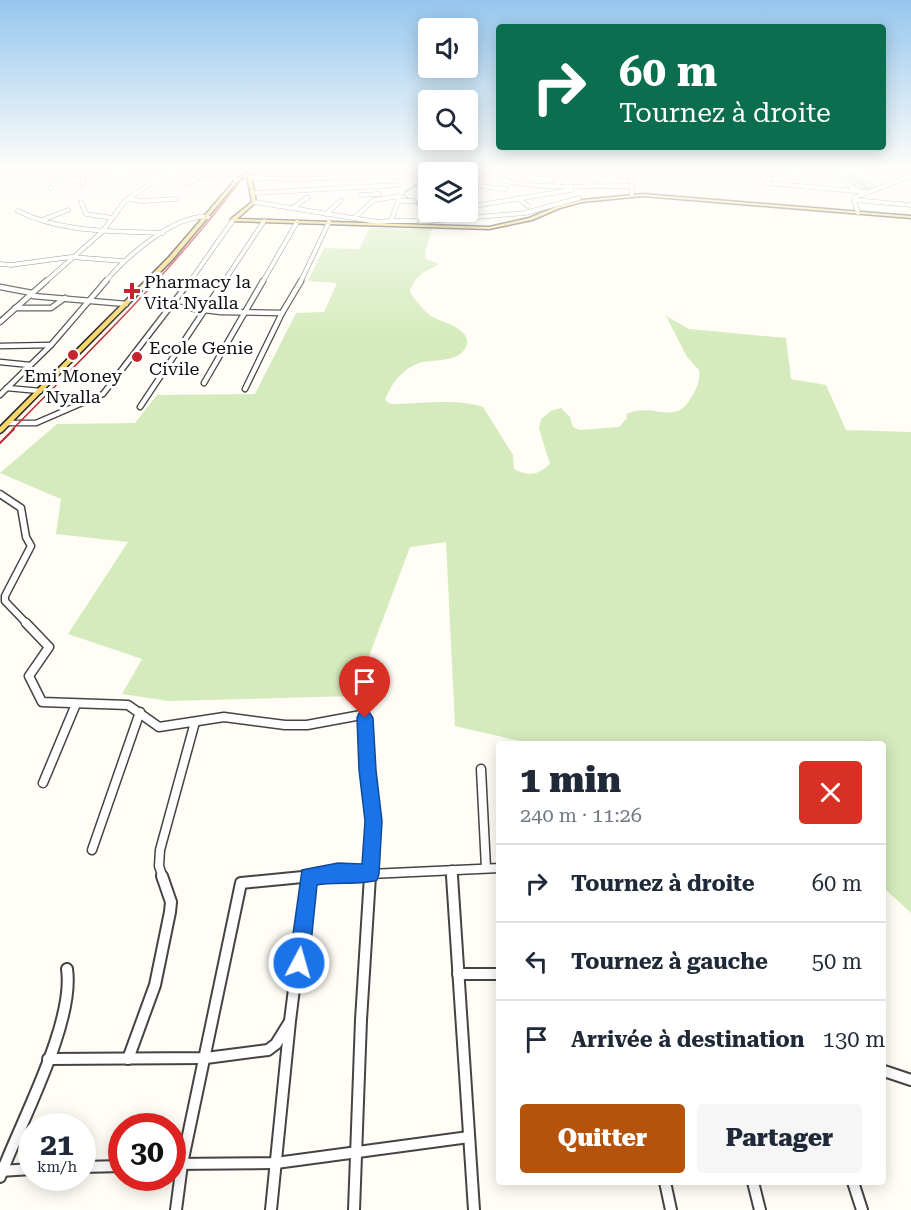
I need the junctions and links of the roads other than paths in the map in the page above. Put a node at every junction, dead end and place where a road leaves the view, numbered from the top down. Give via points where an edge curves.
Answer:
1 (75, 225) edge
2 (107, 225) edge
3 (178, 225) edge
4 (200, 225) edge
5 (229, 225) edge
6 (261, 225) edge
7 (295, 225) edge
8 (327, 225) edge
9 (443, 225) edge
10 (500, 225) edge
11 (104, 230) junction
12 (163, 233) junction
13 (71, 257) junction
14 (123, 261) junction
15 (0, 264) edge
16 (0, 287) edge
17 (32, 293) junction
18 (65, 298) junction
19 (88, 301) junction
20 (126, 304) junction
21 (171, 306) junction
22 (15, 308) junction
23 (206, 310) junction
24 (244, 313) junction
25 (282, 313) junction
26 (0, 322) edge
27 (51, 345) junction
28 (0, 346) edge
29 (0, 363) edge
30 (30, 365) junction
31 (204, 383) dead end
32 (0, 384) edge
33 (8, 386) junction
34 (245, 389) dead end
35 (40, 391) junction
36 (0, 394) edge
37 (140, 407) dead end
38 (0, 421) edge
39 (9, 422) junction
40 (0, 431) edge
41 (0, 494) edge
42 (76, 704) junction
43 (140, 712) junction
44 (195, 722) junction
45 (481, 769) dead end
46 (43, 783) dead end
47 (92, 850) dead end
48 (486, 868) junction
49 (496, 868) edge
50 (452, 870) junction
51 (370, 874) junction
52 (308, 877) junction
53 (67, 969) dead end
54 (458, 974) junction
55 (496, 974) edge
56 (290, 1021) junction
57 (206, 1058) junction
58 (48, 1059) junction
59 (128, 1059) junction
60 (886, 1072) edge
61 (911, 1080) edge
62 (186, 1131) edge
63 (470, 1137) junction
64 (357, 1153) junction
65 (276, 1163) junction
66 (186, 1164) edge
67 (18, 1171) edge
68 (1, 1173) edge
69 (666, 1185) edge
70 (754, 1185) edge
71 (854, 1185) edge
72 (176, 1191) edge
73 (176, 1210) edge
74 (271, 1210) edge
75 (354, 1210) edge
76 (474, 1210) edge
77 (671, 1210) edge
78 (760, 1210) edge
79 (862, 1210) edge

1 - 11 street
2 - 11 street
3 - 12 street
4 - 20 main road
5 - 21 street
6 - 23 street
7 - 24 street
8 - 25 street
9 - 10 main road
11 - 12 street
11 - 13 street
12 - 14 street
13 - 14 street
13 - 15 street
13 - 17 street
14 - 19 street
16 - 17 street
17 - 18 street
17 - 22 street
18 - 19 street
18 - 22 street via 51,308
19 - 20 street
19 - 27 street
20 - 35 main road
21 - 23 street
21 - 39 street via 100,397 36,423
22 - 26 street
23 - 24 street
23 - 37 street
24 - 25 street
24 - 31 street
25 - 34 street
27 - 28 street
27 - 30 street
29 - 30 street
30 - 33 street
32 - 33 street
33 - 35 street
33 - 36 street
35 - 39 main road
38 - 39 street
39 - 40 main road
41 - 42 street via 21,508 31,546 5,601 49,647 29,676 42,702
42 - 43 street via 120,704
42 - 46 street
43 - 44 street via 159,726
43 - 47 street
44 - 51 street via 224,717 285,726 364,715 373,821
44 - 59 street via 160,850 159,866 171,912 155,985
45 - 48 street
48 - 49 street
48 - 50 street
50 - 51 street
50 - 54 street
51 - 52 street
51 - 64 street
52 - 56 street
52 - 57 street via 241,883
53 - 58 street via 71,983
54 - 55 street
54 - 63 street
56 - 57 street via 268,1050
56 - 65 street
57 - 59 street
57 - 62 street
58 - 59 street
58 - 68 street
60 - 61 street
63 - 64 street
63 - 76 street
64 - 65 street
64 - 75 street
65 - 66 street
65 - 74 street
67 - 68 street
69 - 77 street
70 - 78 street
71 - 79 street
72 - 73 street

